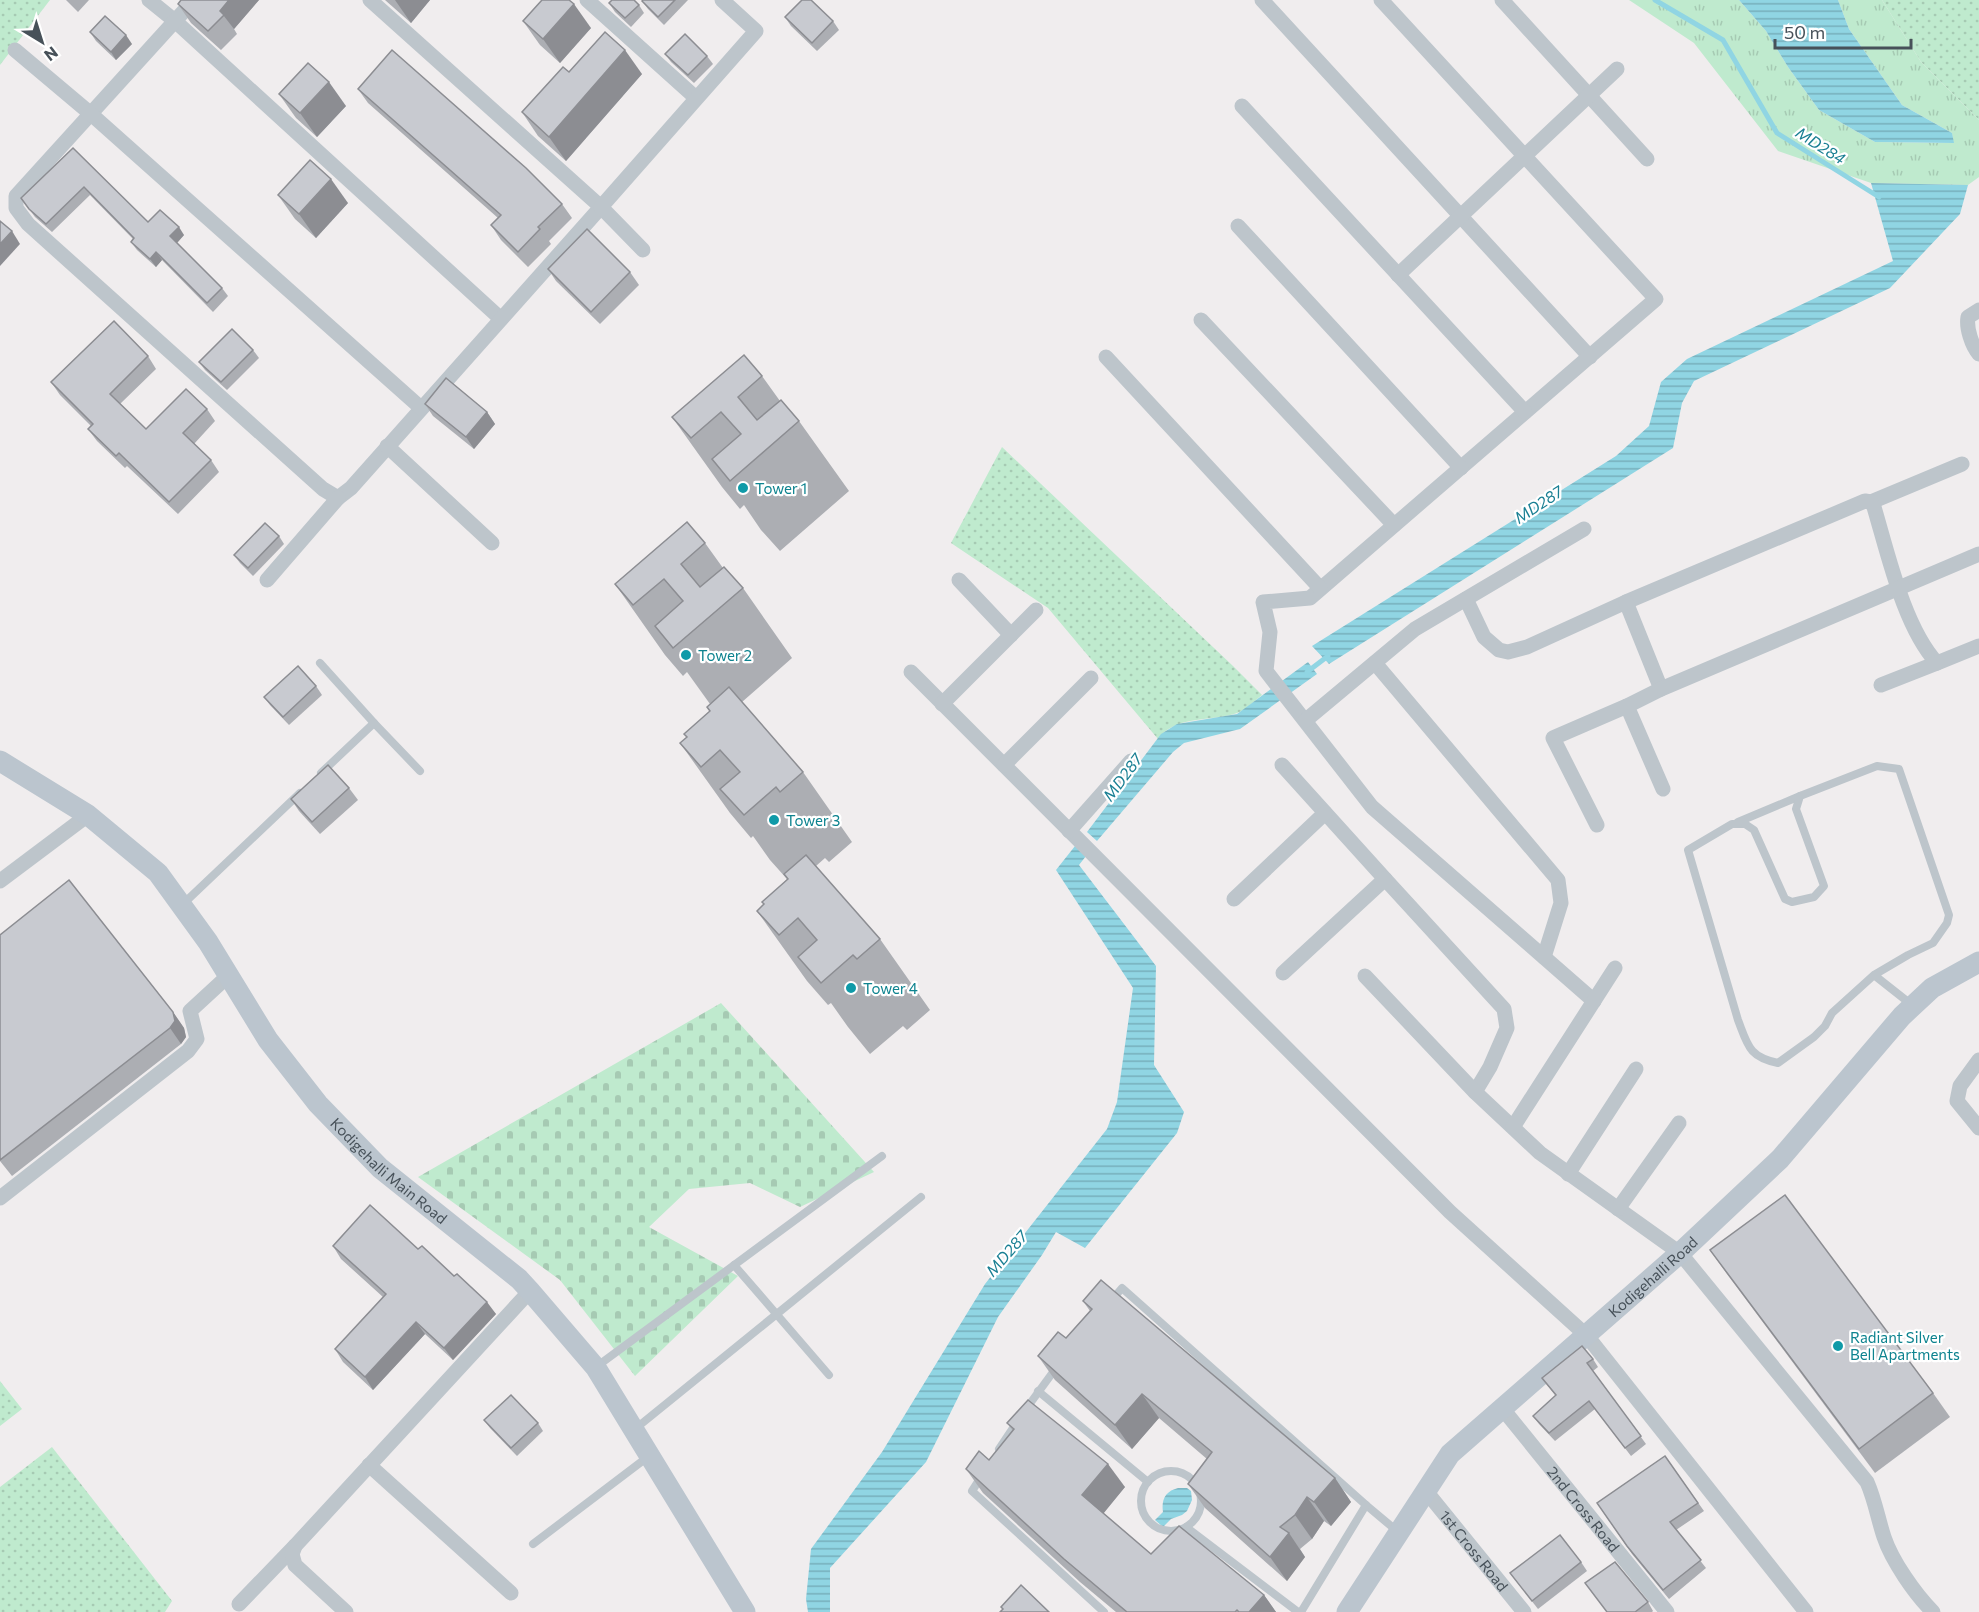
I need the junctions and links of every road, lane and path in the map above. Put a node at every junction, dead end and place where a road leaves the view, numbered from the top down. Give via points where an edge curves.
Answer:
1 (149, 0) edge
2 (194, 0) edge
3 (370, 0) edge
4 (587, 0) edge
5 (722, 0) edge
6 (1262, 0) edge
7 (1381, 0) edge
8 (1502, 0) edge
9 (175, 21) junction
10 (15, 50) dead end
11 (1617, 69) dead end
12 (1589, 95) junction
13 (696, 98) junction
14 (1242, 106) dead end
15 (91, 114) junction
16 (1524, 156) junction
17 (1647, 159) dead end
18 (601, 207) junction
19 (1461, 216) junction
20 (1238, 226) dead end
21 (643, 250) dead end
22 (1398, 275) junction
23 (1979, 310) edge
24 (501, 319) junction
25 (1201, 320) dead end
26 (1979, 354) edge
27 (1106, 357) dead end
28 (1590, 357) junction
29 (422, 408) junction
30 (1525, 412) junction
31 (387, 446) junction
32 (1962, 464) dead end
33 (1461, 468) junction
34 (338, 498) junction
35 (1870, 502) junction
36 (1394, 525) junction
37 (1584, 529) dead end
38 (492, 543) dead end
39 (1979, 554) edge
40 (267, 580) dead end
41 (959, 580) dead end
42 (1320, 588) junction
43 (1898, 589) junction
44 (1466, 599) junction
45 (1626, 602) junction
46 (1036, 610) dead end
47 (1011, 635) junction
48 (1979, 646) edge
49 (320, 663) dead end
50 (1375, 663) junction
51 (1937, 663) junction
52 (911, 672) dead end
53 (1091, 678) dead end
54 (1881, 685) dead end
55 (1661, 689) junction
56 (942, 704) junction
57 (1627, 706) junction
58 (1300, 714) junction
59 (374, 723) junction
60 (0, 760) edge
61 (1131, 761) dead end
62 (1004, 765) junction
63 (1282, 765) dead end
64 (420, 771) dead end
65 (315, 779) edge
66 (306, 787) edge
67 (1663, 789) dead end
68 (1800, 796) junction
69 (1325, 813) junction
70 (88, 815) junction
71 (1732, 824) junction
72 (1597, 825) dead end
73 (1069, 831) junction
74 (1385, 879) junction
75 (0, 881) edge
76 (1234, 899) dead end
77 (182, 905) junction
78 (1544, 957) junction
79 (1979, 962) edge
80 (1615, 968) dead end
81 (1283, 973) dead end
82 (1874, 975) junction
83 (228, 976) junction
84 (1365, 976) dead end
85 (1594, 1001) junction
86 (1913, 1006) junction
87 (1979, 1060) edge
88 (1636, 1068) dead end
89 (1475, 1092) junction
90 (1679, 1123) dead end
91 (1513, 1127) junction
92 (1979, 1128) edge
93 (882, 1156) dead end
94 (1568, 1174) junction
95 (921, 1197) dead end
96 (0, 1198) edge
97 (1618, 1209) junction
98 (1680, 1253) junction
99 (734, 1265) junction
100 (530, 1291) junction
101 (1108, 1305) edge
102 (777, 1314) junction
103 (1587, 1336) junction
104 (1059, 1365) edge
105 (596, 1368) junction
106 (829, 1375) dead end
107 (1038, 1391) junction
108 (1502, 1408) junction
109 (634, 1430) junction
110 (650, 1455) junction
111 (992, 1461) edge
112 (369, 1465) junction
113 (985, 1471) edge
114 (1148, 1482) junction
115 (1425, 1490) junction
116 (1366, 1505) junction
117 (1186, 1527) junction
118 (1399, 1531) junction
119 (533, 1544) dead end
120 (295, 1546) junction
121 (511, 1593) dead end
122 (239, 1604) dead end
123 (346, 1612) edge
124 (745, 1612) edge
125 (1104, 1612) edge
126 (1300, 1612) edge
127 (1347, 1612) edge
128 (1524, 1612) edge
129 (1667, 1612) edge
130 (1806, 1612) edge
131 (1933, 1612) edge

1 - 9 street
2 - 9 street
3 - 18 street
4 - 13 street
5 - 13 street via 756,31
6 - 19 street
7 - 16 street
8 - 12 street
9 - 15 street
9 - 24 street
10 - 15 street
11 - 12 street
12 - 16 street
12 - 17 street
13 - 18 street
14 - 22 street
15 - 29 street
15 - 34 street via 16,196 16,208 28,224 323,489
16 - 19 street
16 - 28 street via 1656,299
18 - 21 street
18 - 24 street
19 - 22 street
19 - 28 street
20 - 33 street
22 - 30 street
23 - 26 street via 1968,317 1967,323
24 - 29 street
25 - 36 street
27 - 42 street
28 - 30 street
29 - 31 street
30 - 33 street
31 - 34 street
31 - 38 street
32 - 35 street
33 - 36 street
34 - 40 street
35 - 43 street
35 - 45 street via 1860,502
36 - 42 street
37 - 44 street
39 - 43 street
41 - 47 street
42 - 58 street via 1310,598 1263,602 1270,632 1266,671
43 - 51 street via 1920,641
43 - 55 street
44 - 45 street via 1484,637 1499,650 1508,652
44 - 50 street via 1415,629
45 - 55 street
46 - 47 street
47 - 56 street
48 - 51 street
49 - 59 lane
50 - 58 street
50 - 78 street via 1558,880 1561,903
51 - 54 street
52 - 56 street
53 - 62 street
55 - 57 street
56 - 62 street
57 - 67 street
57 - 72 street via 1553,738
58 - 78 street via 1372,807
59 - 64 lane
59 - 65 lane
60 - 70 street, Kodigehalli Main Road
61 - 73 street
62 - 73 street
63 - 69 street
66 - 77 lane
68 - 71 lane
68 - 71 lane via 1796,809 1824,886 1814,897 1792,902 1785,899 1754,830 1744,824
68 - 82 lane via 1877,766 1899,770 1949,915 1934,943
69 - 74 street
69 - 76 street
70 - 75 street
70 - 77 street, Kodigehalli Main Road via 158,873
71 - 82 lane via 1688,850 1738,1020 1748,1045 1761,1060 1778,1063 1814,1037 1832,1013
73 - 103 street via 1449,1212
74 - 81 street
74 - 89 street via 1504,1009 1507,1028
77 - 83 street, Kodigehalli Main Road
78 - 85 street
79 - 86 street, Kodigehalli Road via 1932,988
80 - 85 street
82 - 86 lane
83 - 96 street via 190,1011 197,1039 188,1051
83 - 100 street, Kodigehalli Main Road via 268,1040 318,1104 380,1168
84 - 89 street
85 - 91 street
86 - 98 street, Kodigehalli Road via 1780,1160
87 - 92 street via 1960,1086 1957,1101
88 - 94 street
89 - 91 street
90 - 97 street
91 - 94 street
93 - 99 lane
94 - 97 street
95 - 102 lane
97 - 98 street
98 - 103 street, Kodigehalli Road
98 - 131 street via 1867,1482 1887,1545 1918,1596
99 - 102 lane
99 - 105 lane
100 - 105 street, Kodigehalli Main Road
100 - 112 street
101 - 116 lane via 1122,1288
102 - 106 lane
102 - 109 lane
103 - 108 street, Kodigehalli Road
103 - 130 street
104 - 107 lane
105 - 109 street, Kodigehalli Main Road
107 - 111 lane
107 - 114 lane
108 - 115 street, Kodigehalli Road via 1450,1454
108 - 129 street, 2nd Cross Road
109 - 110 street, Kodigehalli Main Road
110 - 119 lane
110 - 124 street, Kodigehalli Main Road
112 - 120 street
112 - 121 street
113 - 125 lane via 972,1491
114 - 117 lane via 1141,1502 1148,1521 1166,1531
114 - 117 lane via 1174,1471 1197,1485 1199,1512
115 - 118 street, Kodigehalli Road
115 - 128 street, 1st Cross Road
116 - 118 lane
116 - 126 lane
117 - 126 lane
118 - 127 street, Kodigehalli Road
120 - 122 street
120 - 123 street via 295,1565

